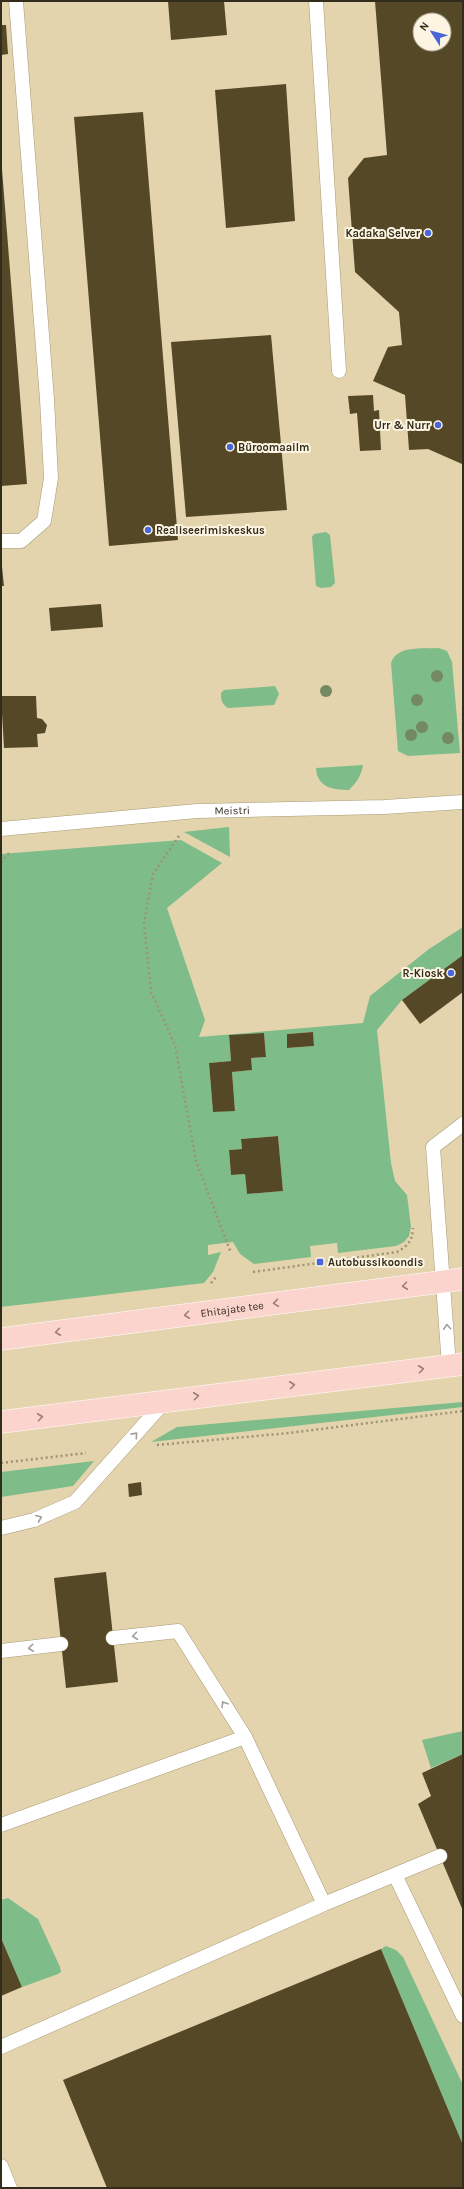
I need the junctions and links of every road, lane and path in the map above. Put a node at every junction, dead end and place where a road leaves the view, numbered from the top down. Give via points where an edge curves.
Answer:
1 (16, 1) edge
2 (316, 1) edge
3 (339, 371) dead end
4 (1, 541) edge
5 (463, 708) edge
6 (463, 730) edge
7 (463, 802) edge
8 (1, 829) edge
9 (179, 836) dead end
10 (463, 1124) edge
11 (416, 1226) dead end
12 (231, 1253) dead end
13 (252, 1272) dead end
14 (454, 1280) edge
15 (1, 1339) edge
16 (456, 1365) edge
17 (166, 1400) junction
18 (463, 1411) edge
19 (1, 1422) edge
20 (150, 1446) dead end
21 (94, 1452) dead end
22 (1, 1463) edge
23 (1, 1528) edge
24 (113, 1638) dead end
25 (61, 1644) dead end
26 (1, 1651) edge
27 (245, 1738) junction
28 (1, 1825) edge
29 (440, 1856) dead end
30 (395, 1875) junction
31 (324, 1904) junction
32 (463, 2016) edge
33 (1, 2047) edge
34 (1, 2166) edge
35 (10, 2188) edge

1 - 4 lane via 51,478 44,521 21,541
2 - 3 lane
5 - 6 path
7 - 8 lane, Meistri via 384,807 197,811
9 - 12 path via 153,874 144,923 151,992 175,1045 196,1160
10 - 14 lane via 433,1147
11 - 13 path via 413,1226 410,1244 397,1252
14 -> 15 main road, Ehitajate tee
16 -> 14 lane
17 -> 16 main road
19 -> 17 main road
23 -> 17 lane via 34,1520 75,1502
18 - 20 path via 289,1433
21 - 22 path
27 -> 24 lane via 178,1631
25 -> 26 lane
27 - 28 lane
27 - 31 lane
29 - 30 lane
30 - 31 lane
30 - 32 lane
31 - 33 lane
34 - 35 lane

